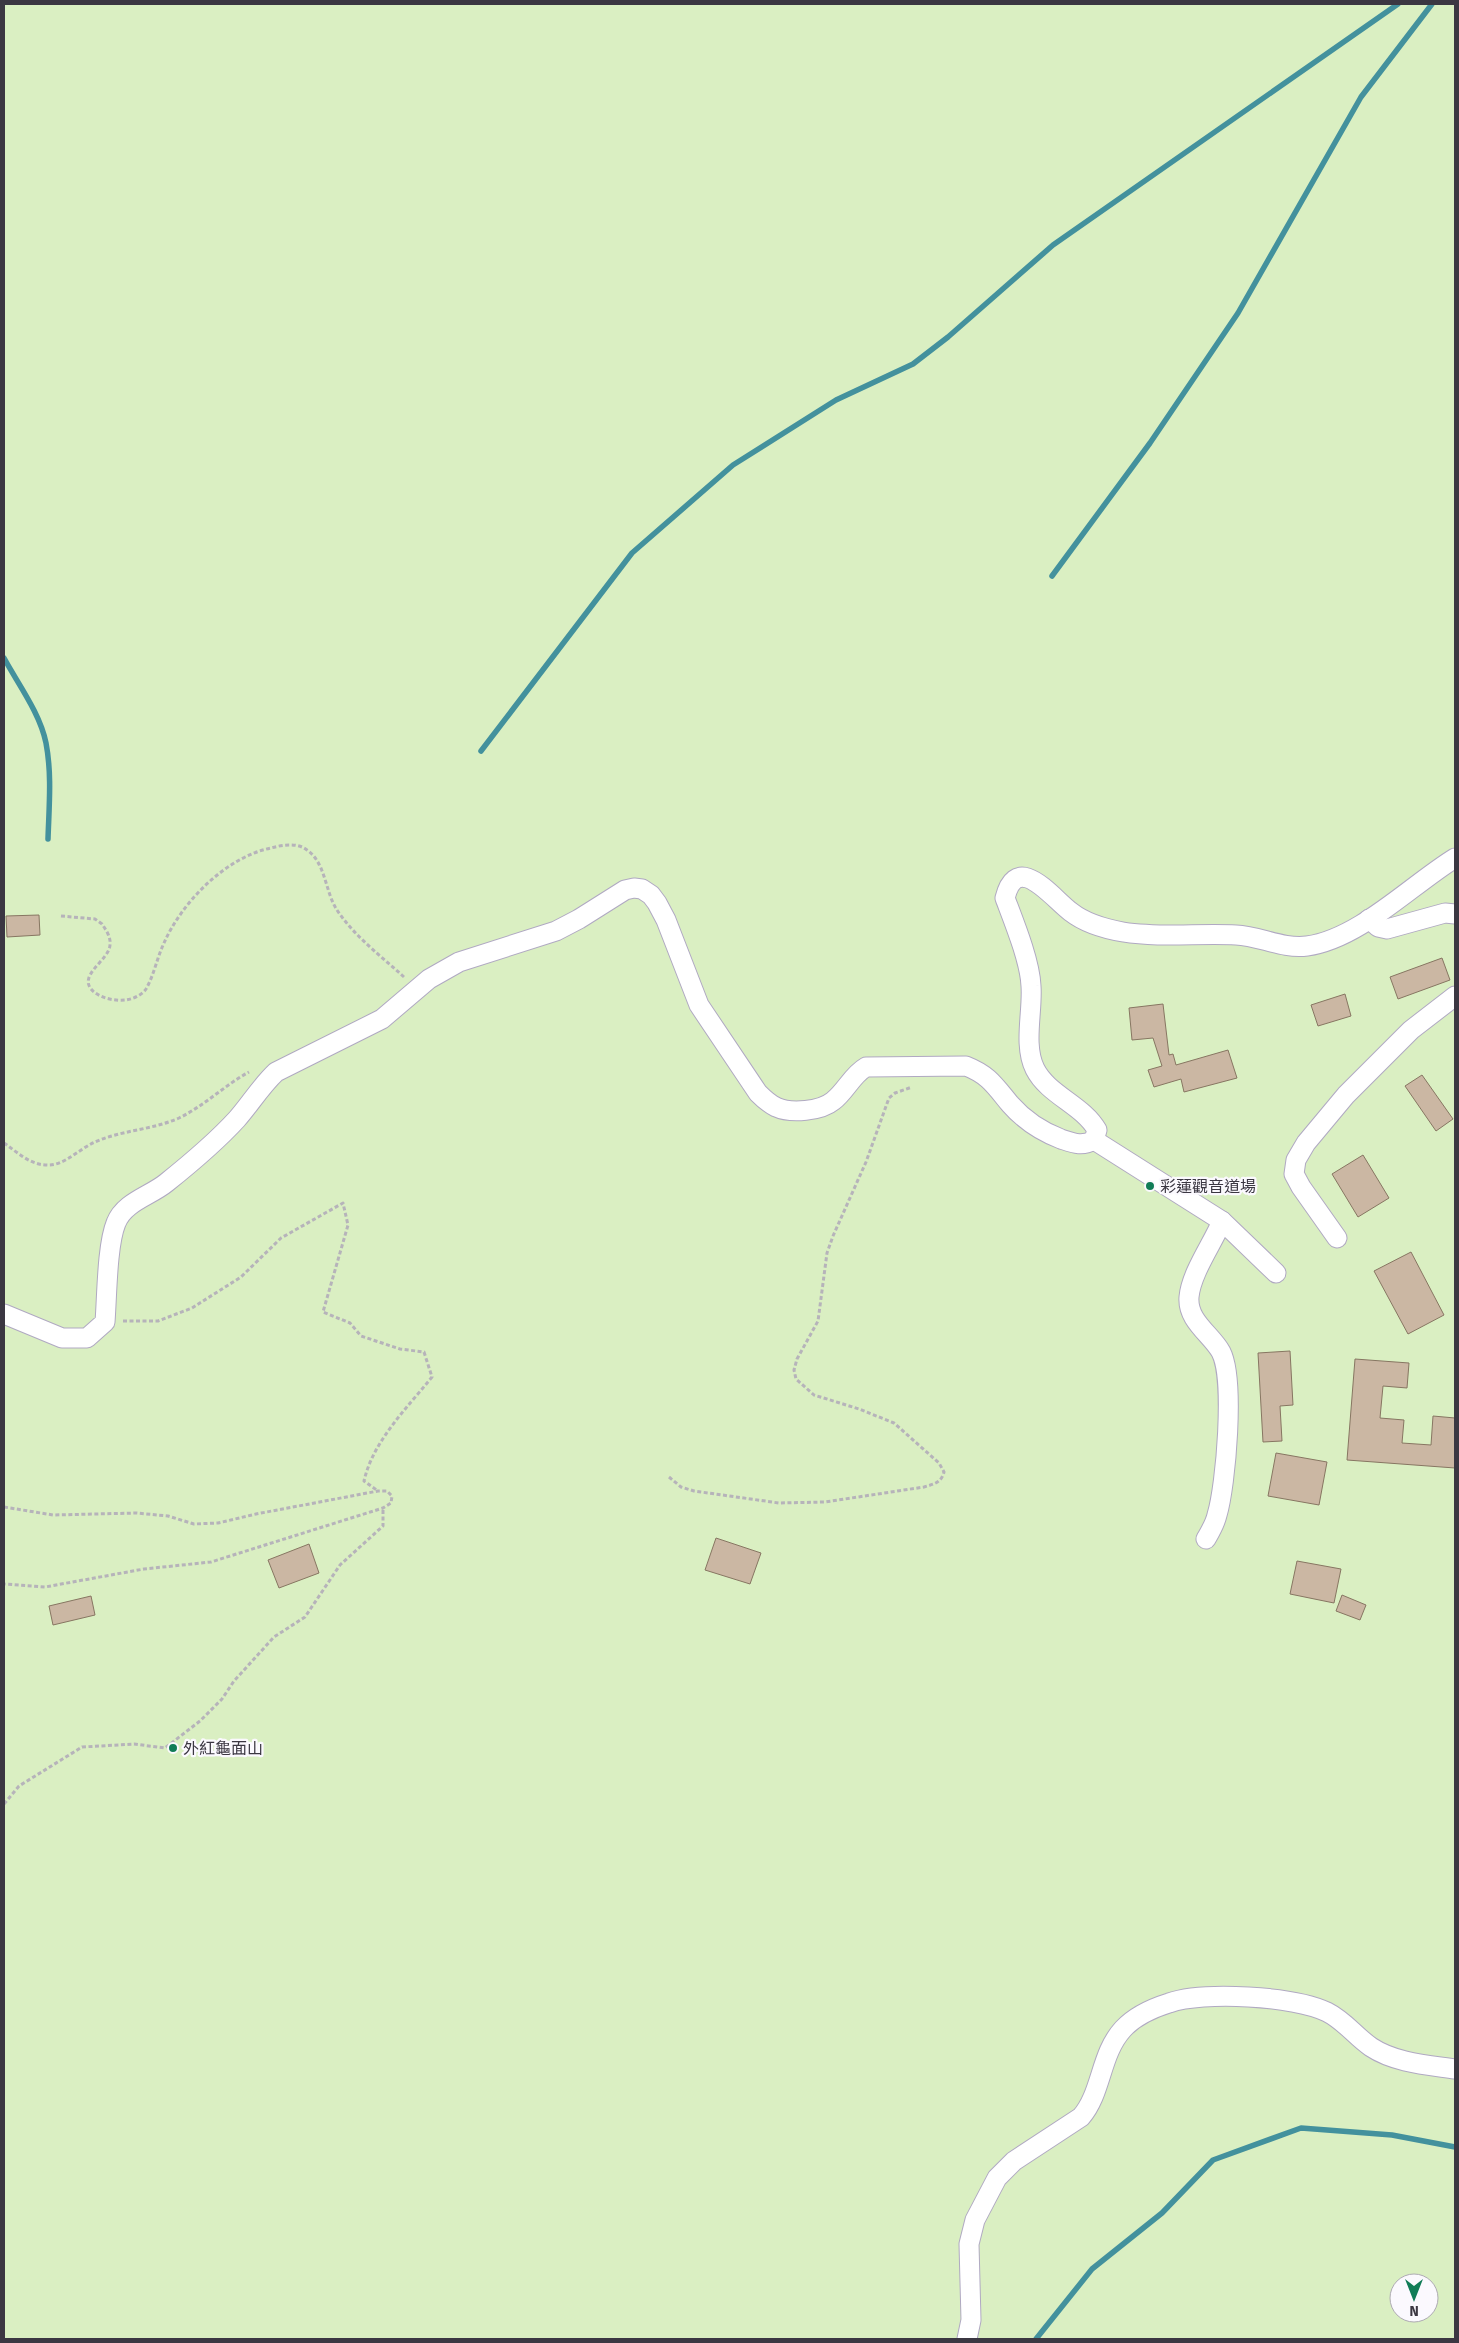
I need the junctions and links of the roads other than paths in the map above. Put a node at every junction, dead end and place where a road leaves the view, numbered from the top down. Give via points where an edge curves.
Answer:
1 (1455, 858) edge
2 (1455, 914) edge
3 (1369, 919) junction
4 (1455, 996) edge
5 (1094, 1140) junction
6 (1222, 1220) junction
7 (1337, 1238) dead end
8 (1276, 1273) dead end
9 (4, 1314) edge
10 (1206, 1539) dead end
11 (1455, 2069) edge
12 (967, 2339) edge

1 - 3 street
2 - 3 street via 1445,913 1387,928 1378,927
3 - 5 street via 1344,934 1308,946 1283,946 1237,935 1149,936 1091,923 1072,913 1040,883 1030,878 1018,878 1008,886 1005,898 1031,984 1031,1047 1036,1070 1052,1088 1092,1121 1097,1130
4 - 7 street via 1411,1030 1366,1076 1306,1143 1296,1160 1294,1174
5 - 6 street
5 - 9 street via 1085,1145 1073,1144 1042,1131 1010,1104 994,1082 966,1066 866,1067 832,1102 818,1108 793,1110 766,1102 708,1022 666,920 651,895 642,889 625,890 556,931 458,962 382,1019 276,1072 237,1119 190,1164 125,1210 116,1222 105,1322 86,1338 62,1338
6 - 8 street
6 - 10 street via 1195,1274 1189,1297 1190,1310 1221,1352 1226,1365 1228,1427 1222,1496 1217,1518
11 - 12 street via 1385,2055 1370,2047 1344,2022 1308,2005 1260,1998 1206,1997 1170,2002 1145,2013 1123,2029 1105,2061 1089,2108 1081,2118 1014,2162 997,2178 975,2220 969,2244 971,2320

